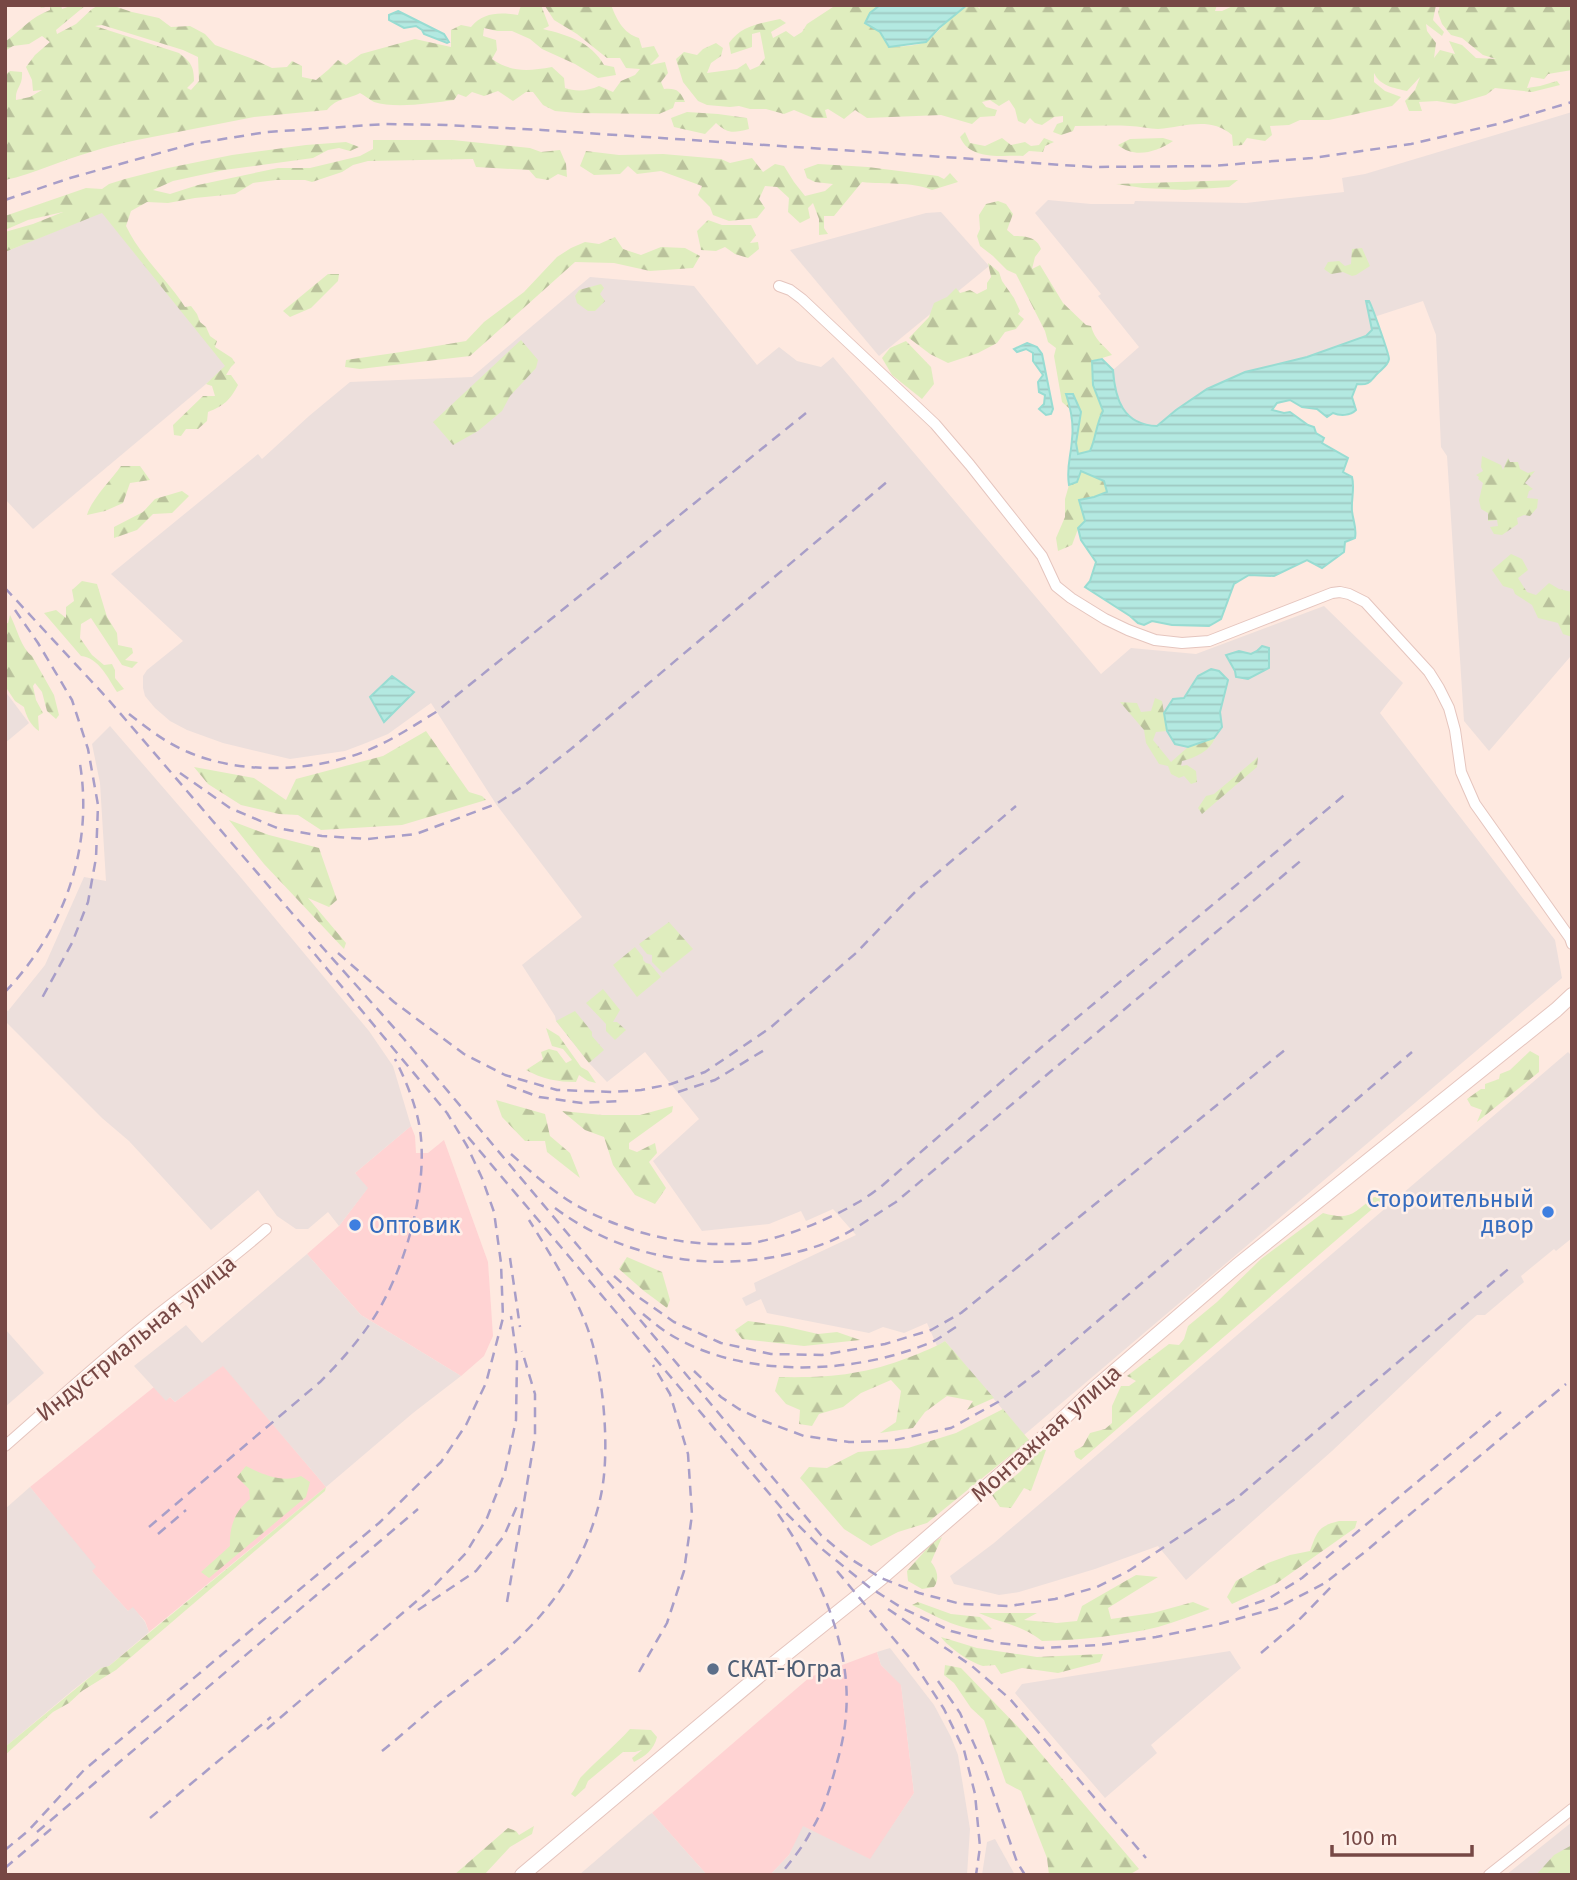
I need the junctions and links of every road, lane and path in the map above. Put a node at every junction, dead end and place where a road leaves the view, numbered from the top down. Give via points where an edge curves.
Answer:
1 (779, 286) dead end
2 (1572, 944) edge
3 (1572, 995) edge
4 (266, 1229) dead end
5 (5, 1446) edge
6 (1572, 1810) edge
7 (522, 1875) edge
8 (1489, 1875) edge

1 - 2 street via 802,299 934,424 1042,556 1056,586 1105,619 1155,640 1182,643 1209,641 1332,593 1349,593 1365,602 1439,688 1455,730 1461,772 1475,804
3 - 7 street, Монтажная улица via 1237,1265 891,1569
4 - 5 street, Индустриальная улица
6 - 8 street

